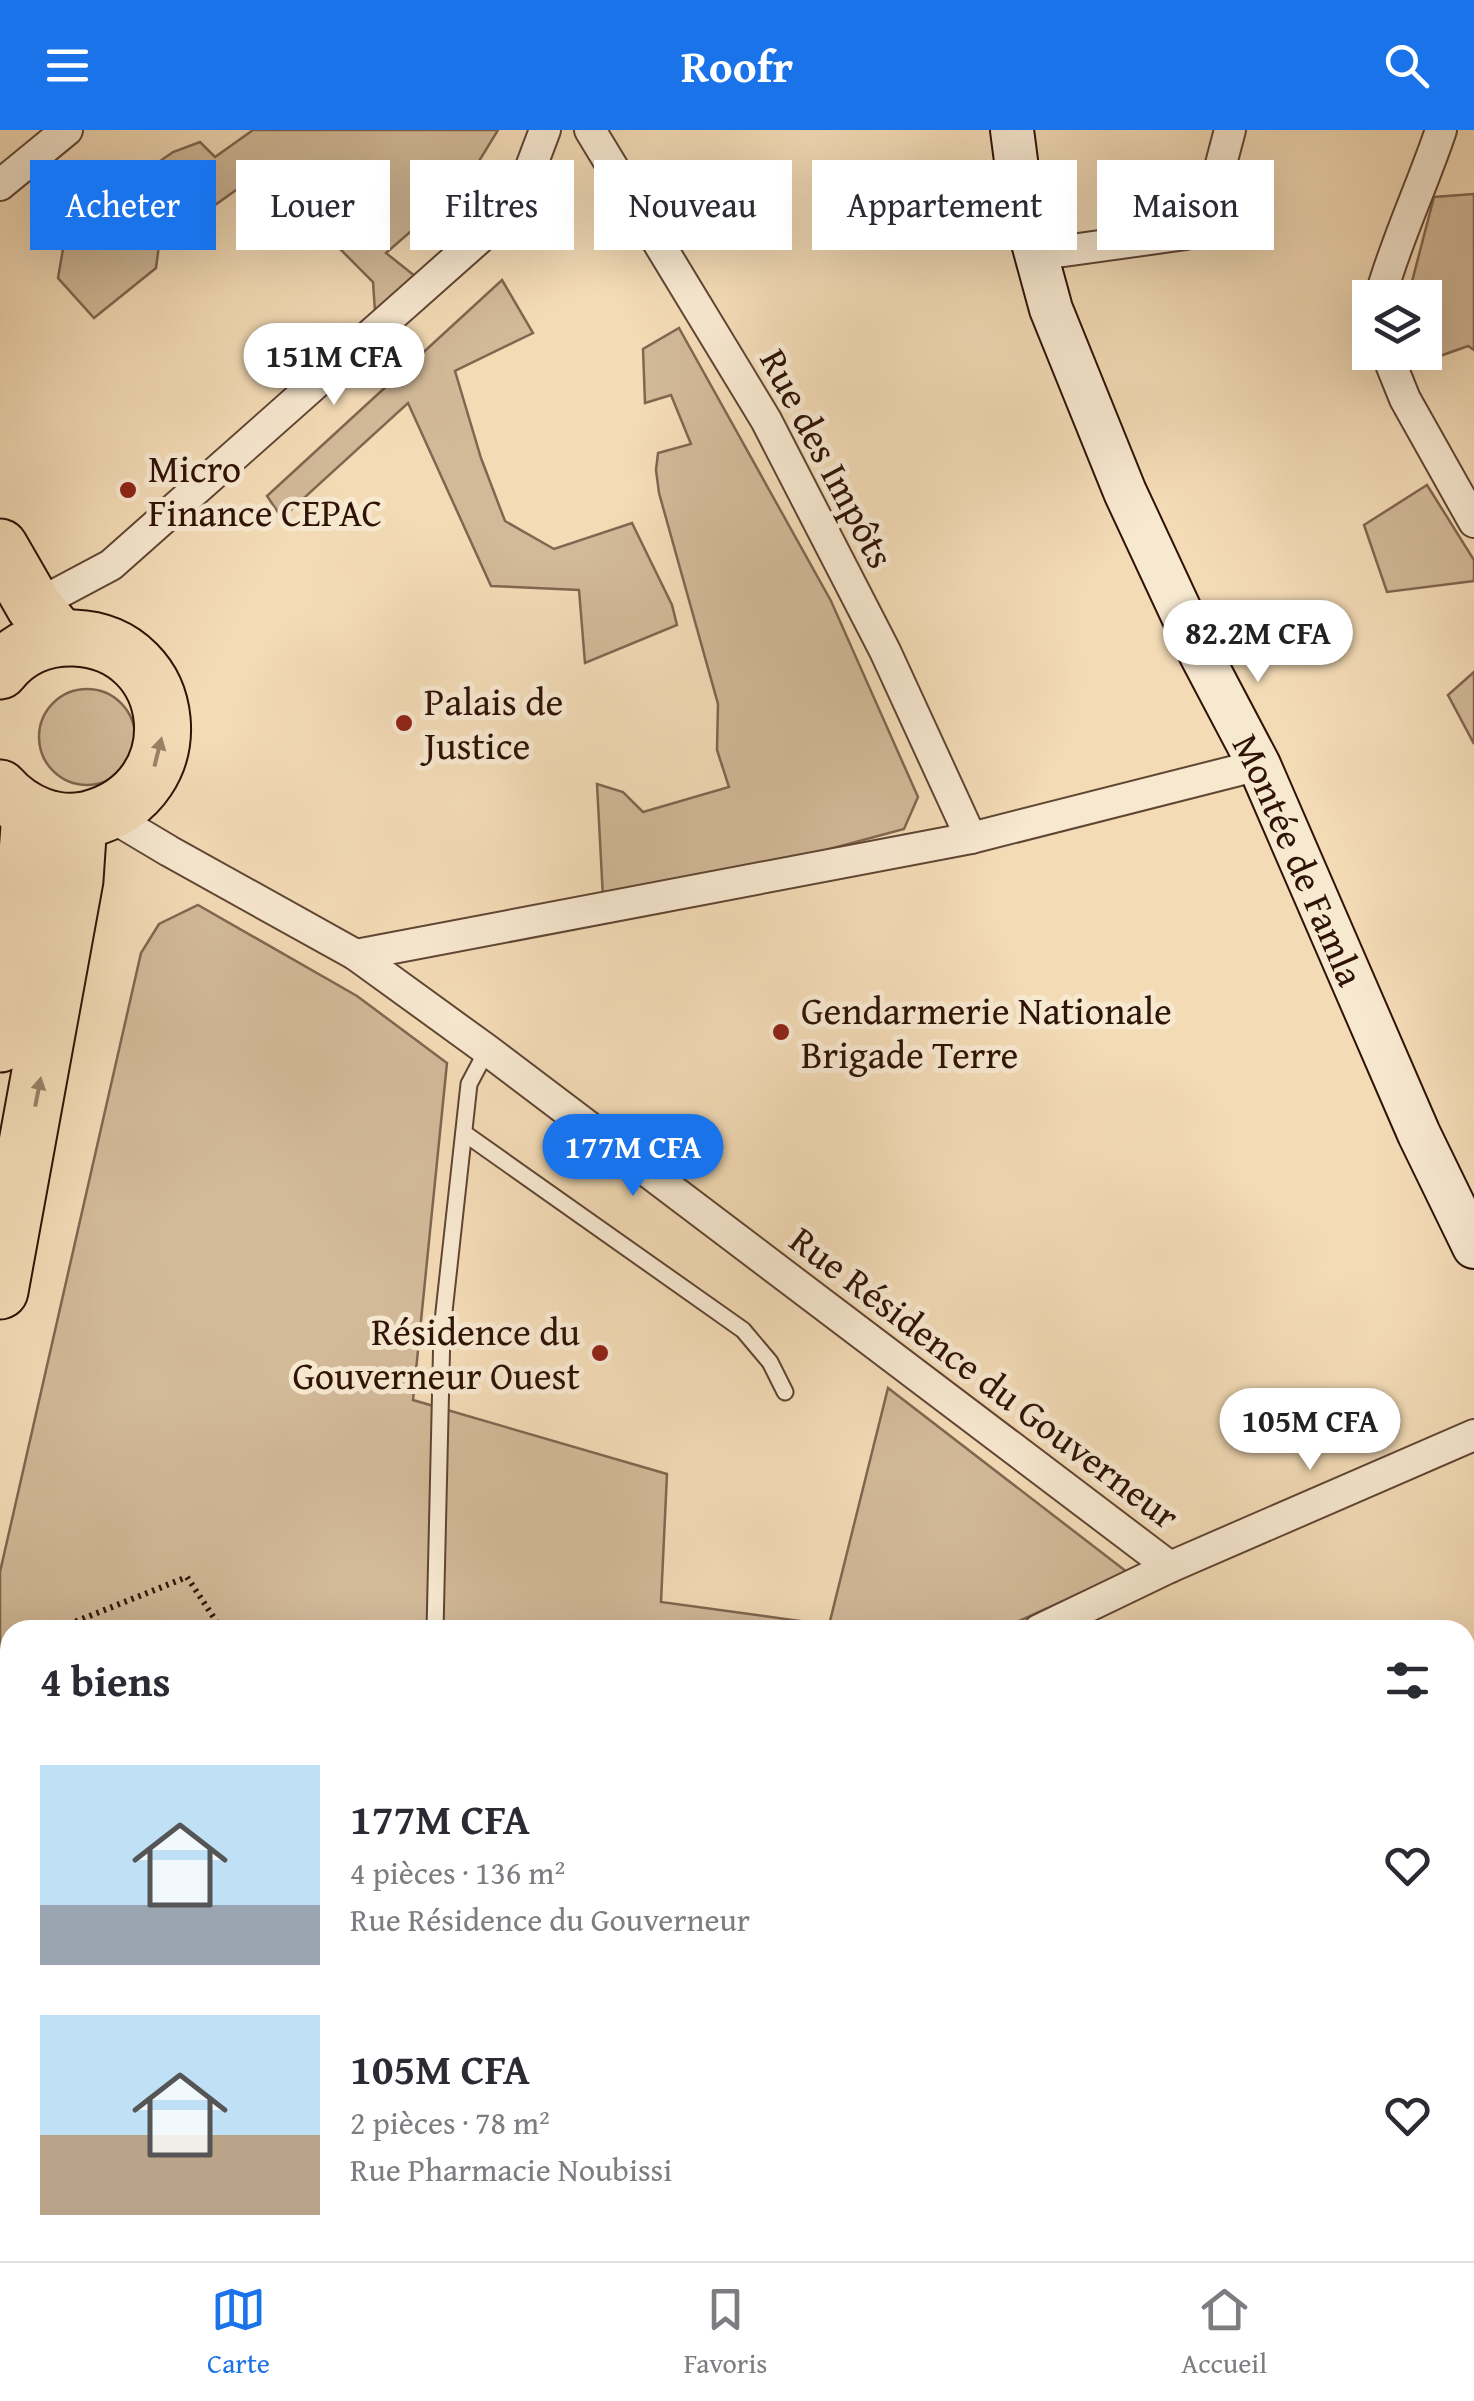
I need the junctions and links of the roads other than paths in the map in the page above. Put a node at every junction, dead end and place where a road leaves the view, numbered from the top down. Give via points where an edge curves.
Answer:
1 (67, 130) edge
2 (546, 130) edge
3 (590, 130) edge
4 (1012, 130) edge
5 (1230, 130) edge
6 (1441, 130) edge
7 (0, 184) edge
8 (1035, 256) junction
9 (1384, 280) edge
10 (1393, 370) edge
11 (1474, 522) edge
12 (0, 547) edge
13 (24, 632) edge
14 (1259, 765) junction
15 (54, 809) edge
16 (972, 838) junction
17 (356, 956) junction
18 (0, 1044) edge
19 (486, 1050) junction
20 (464, 1133) junction
21 (1474, 1247) edge
22 (0, 1291) edge
23 (785, 1392) dead end
24 (1474, 1435) edge
25 (1170, 1567) junction
26 (435, 1620) edge
27 (1060, 1620) edge

1 - 7 street
2 - 13 street via 501,219 111,564
3 - 16 street, Rue des Impôts via 766,420 885,650
4 - 8 street, Montée de Famla
5 - 8 street via 1208,217 1186,234
6 - 9 street
8 - 14 street, Montée de Famla via 1150,549
10 - 11 street
12 - 13 highway
15 -> 13 highway via 132,799 162,749 163,720 156,692 116,649
14 - 16 street
14 - 21 street, Montée de Famla
15 - 17 street, Rue Résidence du Gouverneur via 168,851
15 - 18 highway via 22,899
22 -> 15 highway via 72,900
16 - 17 street
17 - 19 street, Rue Résidence du Gouverneur
19 - 20 lane via 470,1084
19 - 25 street, Rue Résidence du Gouverneur
20 - 23 lane via 742,1330
20 - 26 lane via 442,1330
24 - 25 street
25 - 27 street

